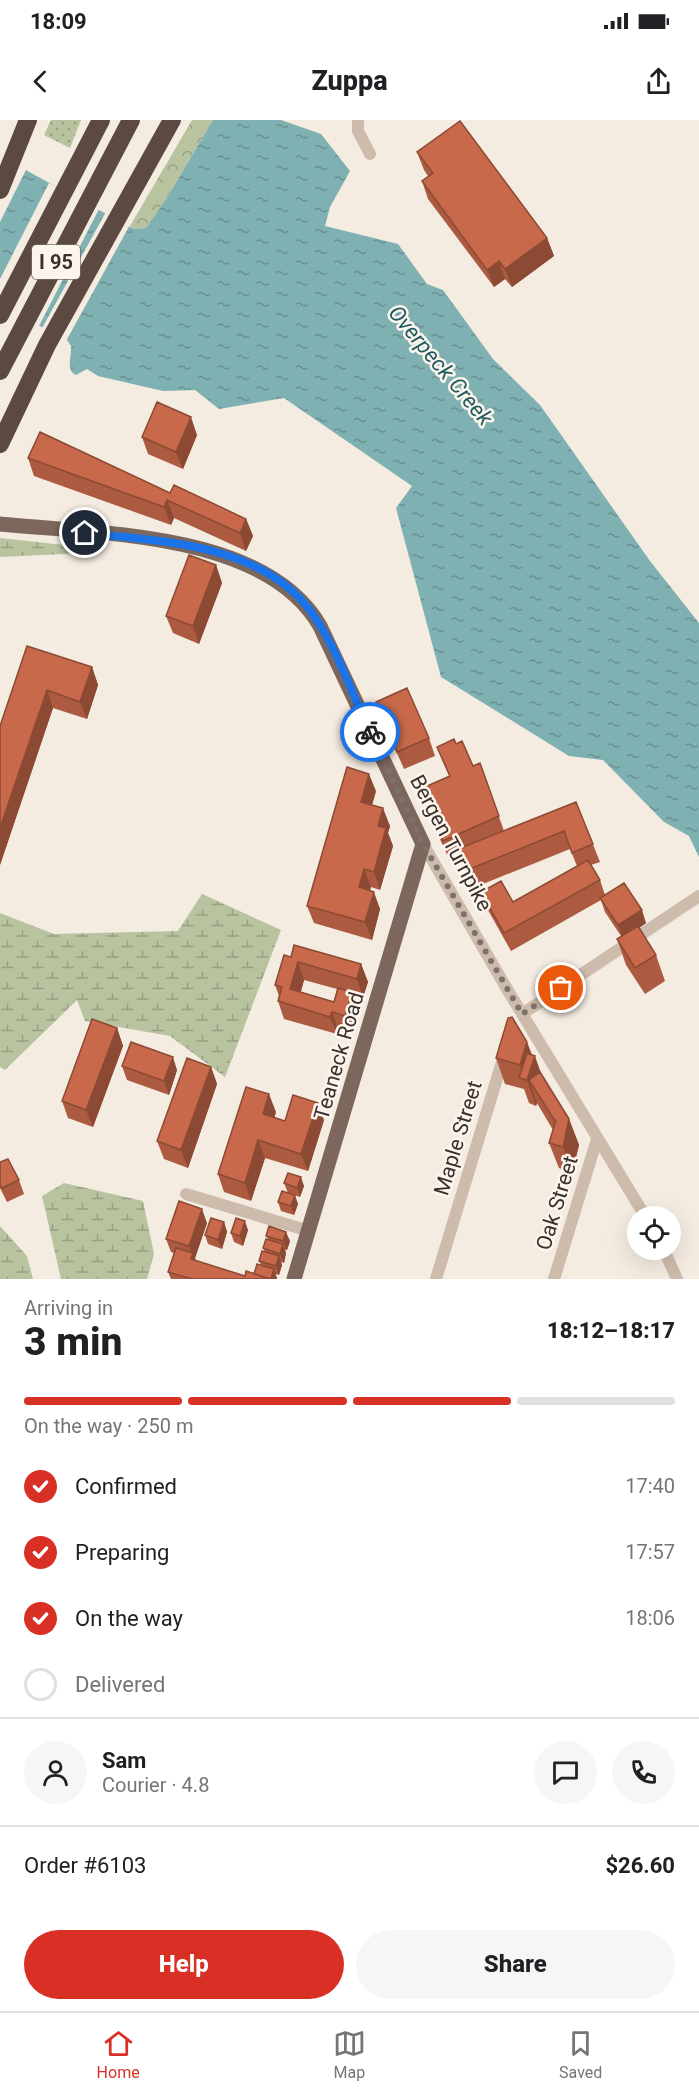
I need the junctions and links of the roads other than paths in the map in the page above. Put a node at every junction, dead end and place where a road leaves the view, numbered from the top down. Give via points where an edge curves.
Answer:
1 (28, 120) edge
2 (41, 120) edge
3 (99, 120) edge
4 (131, 120) edge
5 (172, 120) edge
6 (358, 120) edge
7 (370, 154) dead end
8 (16, 158) junction
9 (2, 186) edge
10 (1, 313) edge
11 (0, 371) edge
12 (0, 444) edge
13 (0, 524) edge
14 (423, 844) junction
15 (699, 896) edge
16 (518, 1014) junction
17 (508, 1042) edge
18 (597, 1138) junction
19 (186, 1194) dead end
20 (639, 1206) edge
21 (309, 1231) junction
22 (668, 1260) edge
23 (294, 1279) edge
24 (436, 1279) edge
25 (554, 1279) edge
26 (677, 1279) edge

1 - 8 highway
2 - 8 highway
3 - 10 highway
4 - 11 highway, I 95
5 - 12 highway via 47,345
6 - 7 street via 358,131
8 - 9 highway
13 - 14 main road, Bergen Turnpike via 195,547 247,563 284,585 320,626
14 - 16 street, Bergen Turnpike
14 - 21 main road, Teaneck Road
15 - 16 street
16 - 18 street, Bergen Turnpike
17 - 24 street, Maple Street
18 - 20 street, Bergen Turnpike
18 - 25 street, Oak Street
19 - 21 street
21 - 23 main road, Teaneck Road
22 - 26 street

